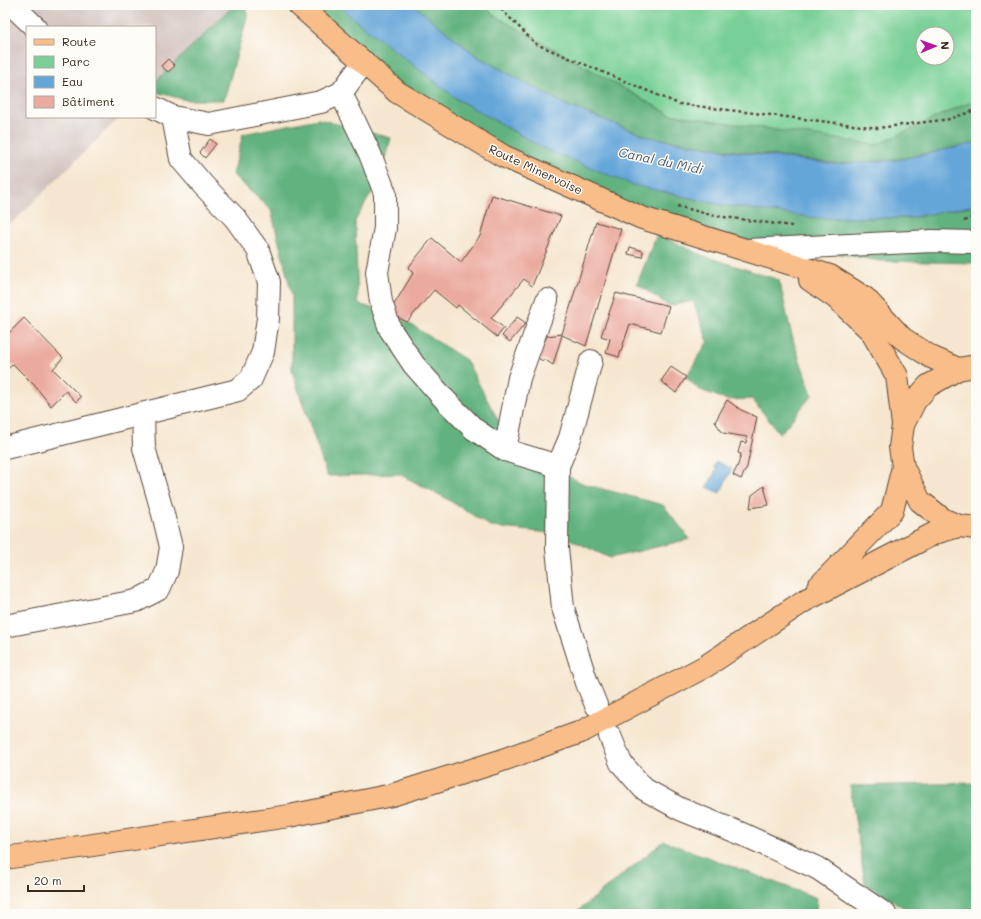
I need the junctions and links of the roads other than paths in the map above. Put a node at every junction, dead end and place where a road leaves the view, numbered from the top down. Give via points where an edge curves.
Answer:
1 (12, 5) edge
2 (299, 5) edge
3 (34, 26) edge
4 (364, 62) junction
5 (341, 93) junction
6 (164, 113) edge
7 (976, 242) edge
8 (745, 250) junction
9 (784, 262) junction
10 (547, 300) dead end
11 (591, 361) dead end
12 (967, 368) edge
13 (143, 414) junction
14 (903, 425) junction
15 (5, 448) edge
16 (505, 450) junction
17 (558, 466) junction
18 (903, 467) junction
19 (968, 527) edge
20 (804, 601) junction
21 (5, 626) edge
22 (596, 705) dead end
23 (610, 736) dead end
24 (5, 858) edge
25 (884, 914) edge

1 - 3 street
2 - 4 main road, Route Minervoise
4 - 5 street
4 - 8 main road, Route Minervoise via 397,92 502,156 642,218
5 - 6 street via 321,102 209,124
5 - 16 street via 385,193 385,228 378,272 381,302 390,328 414,365 447,402 474,429
6 - 13 street via 181,159 235,218 258,250 269,282 268,318 263,352 252,379 238,390
7 - 8 street via 932,241
8 - 9 main road, Route Minervoise
9 - 12 main road, Route Minervoise via 830,276 865,298 902,338 931,357
9 - 14 main road via 836,298 871,331 897,376
10 - 16 street via 519,378
11 - 17 street via 570,438
12 - 14 main road via 928,386 915,401
13 - 15 street
13 - 21 street via 144,448 171,547 167,571 159,589 136,601
14 - 18 main road via 900,447
16 - 17 street
17 - 22 street via 557,548 563,608
18 - 19 main road via 920,501 944,520
18 - 20 main road via 892,511
19 - 20 main road via 935,534
20 - 24 main road via 706,666 581,732 494,763 392,795 289,816
23 - 25 street via 621,763 644,790 818,868

